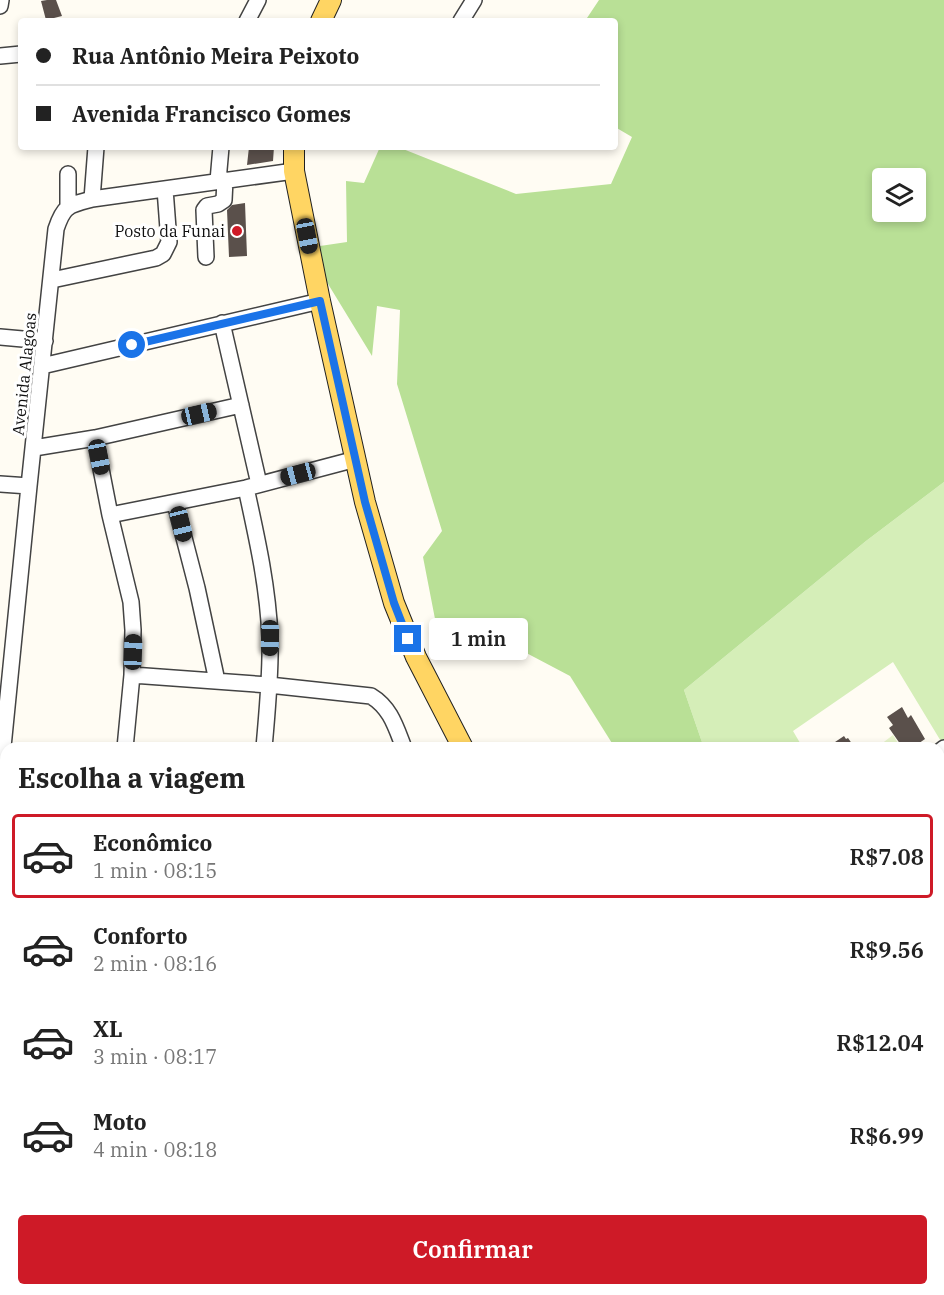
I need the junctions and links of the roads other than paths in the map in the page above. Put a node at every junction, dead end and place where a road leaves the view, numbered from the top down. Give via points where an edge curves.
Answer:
1 (2, 0) edge
2 (258, 0) edge
3 (331, 0) edge
4 (474, 0) edge
5 (0, 6) edge
6 (249, 18) edge
7 (322, 18) edge
8 (463, 18) edge
9 (18, 54) edge
10 (0, 56) edge
11 (96, 150) edge
12 (221, 150) edge
13 (294, 150) edge
14 (294, 171) junction
15 (68, 174) dead end
16 (221, 180) junction
17 (165, 189) junction
18 (92, 199) junction
19 (69, 208) junction
20 (206, 257) dead end
21 (52, 280) junction
22 (320, 301) junction
23 (222, 323) junction
24 (0, 337) edge
25 (45, 341) junction
26 (42, 366) junction
27 (241, 405) junction
28 (95, 438) junction
29 (34, 448) junction
30 (356, 459) junction
31 (0, 484) edge
32 (29, 486) junction
33 (253, 486) junction
34 (176, 503) junction
35 (110, 515) junction
36 (132, 675) junction
37 (217, 681) junction
38 (269, 685) junction
39 (3, 742) edge
40 (125, 742) edge
41 (264, 742) edge
42 (401, 742) edge
43 (460, 742) edge

1 - 5 street
2 - 6 street
3 - 7 main road
4 - 8 street
9 - 10 street
11 - 18 street
12 - 16 street
13 - 14 main road
14 - 16 street
14 - 22 main road
15 - 19 street
16 - 17 street
16 - 20 street via 224,200 204,210
17 - 18 street
17 - 21 street via 169,242 163,254
18 - 19 street
19 - 21 street, Avenida Alagoas via 61,215 57,229
21 - 25 street, Avenida Alagoas
22 - 23 street
22 - 30 main road
23 - 26 street
23 - 27 street
24 - 25 street
25 - 26 street, Avenida Alagoas
26 - 29 street, Avenida Alagoas
27 - 28 street
27 - 33 street
28 - 29 street
28 - 35 street
29 - 32 street, Avenida Alagoas
30 - 33 street
30 - 43 main road via 394,603 416,657
31 - 32 street
32 - 39 street, Avenida Alagoas
33 - 34 street
33 - 38 street via 270,638
34 - 35 street
34 - 37 street
35 - 36 street via 131,602
36 - 37 street
36 - 40 street
37 - 38 street
38 - 41 street
38 - 42 street via 371,696 388,711

